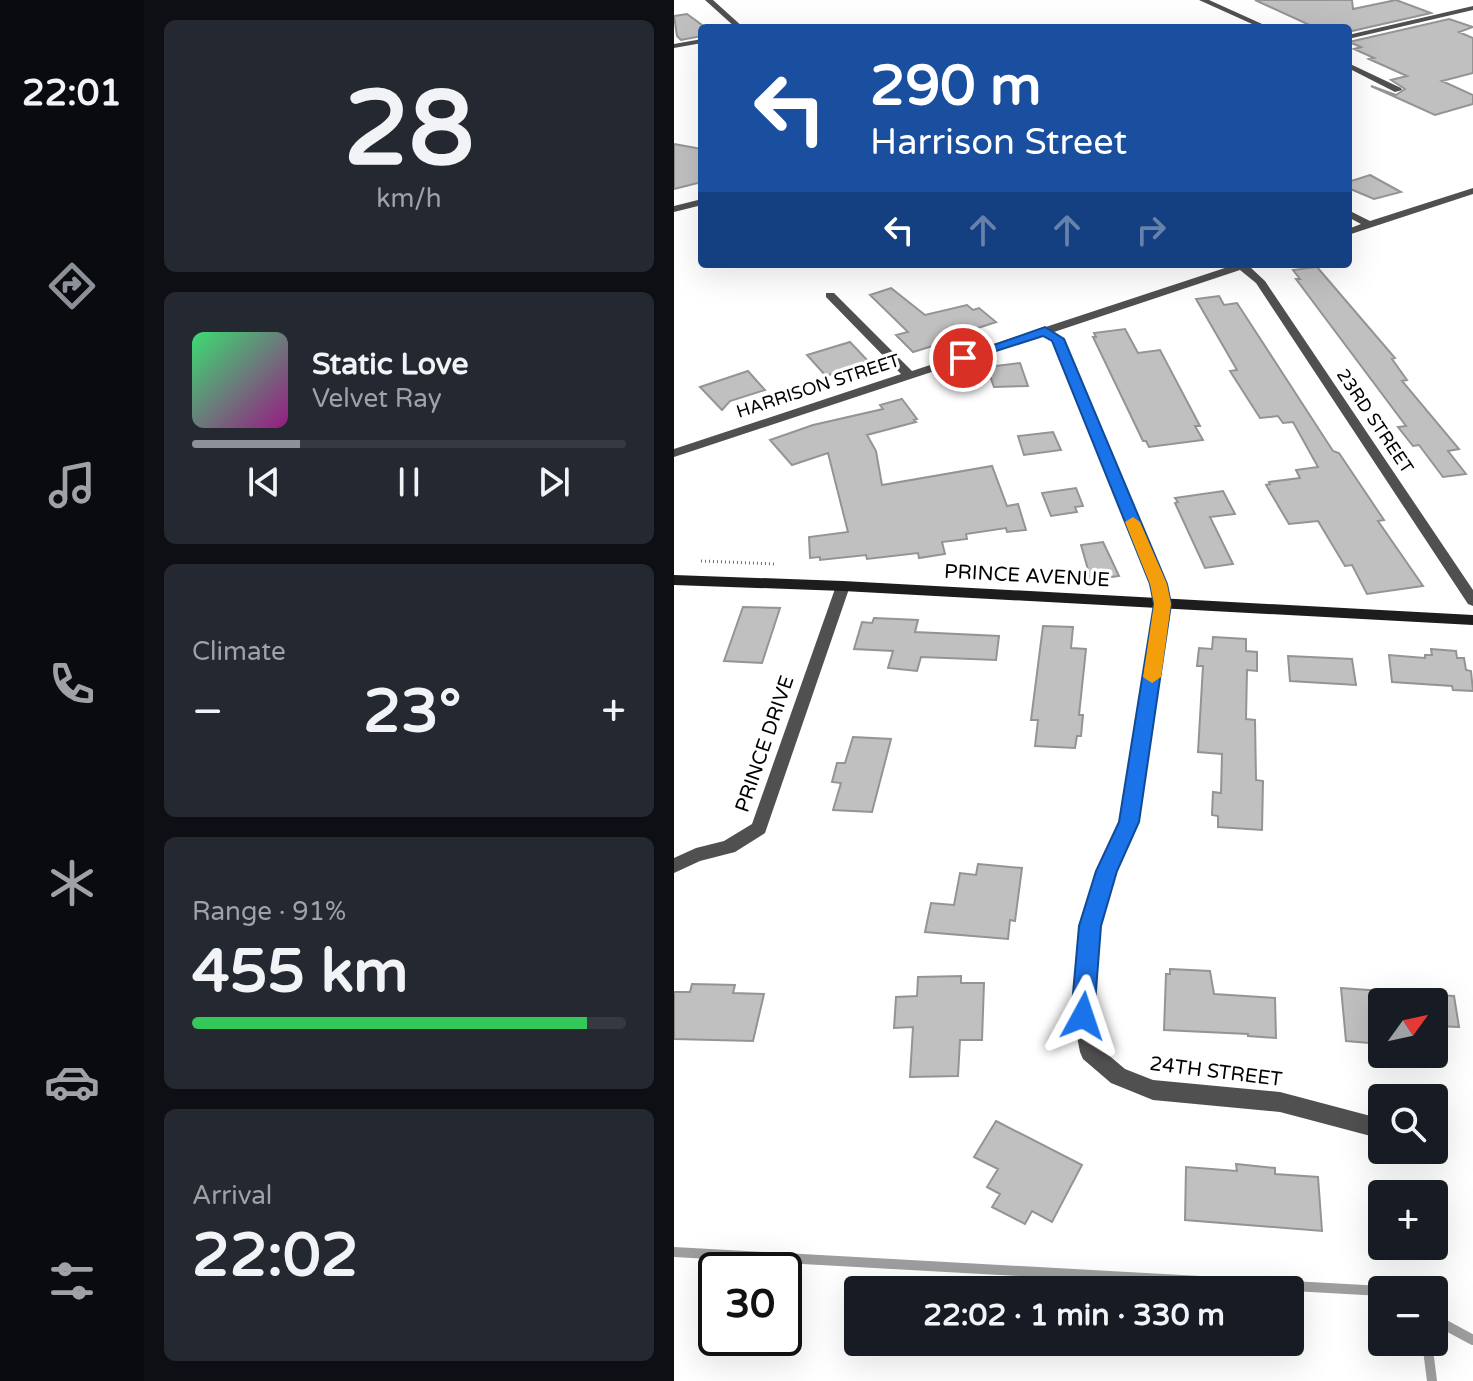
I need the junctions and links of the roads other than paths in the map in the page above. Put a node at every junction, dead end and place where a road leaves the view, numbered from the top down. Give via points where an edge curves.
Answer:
1 (709, 0) edge
2 (1203, 0) edge
3 (1473, 8) edge
4 (736, 24) edge
5 (1258, 24) edge
6 (1352, 36) edge
7 (698, 42) edge
8 (674, 46) edge
9 (1352, 67) edge
10 (1398, 90) dead end
11 (1473, 191) edge
12 (698, 203) edge
13 (674, 209) edge
14 (1352, 215) edge
15 (1369, 225) junction
16 (1352, 231) edge
17 (1236, 268) edge
18 (1248, 268) edge
19 (830, 295) dead end
20 (1045, 331) junction
21 (909, 375) junction
22 (674, 453) edge
23 (674, 580) edge
24 (843, 586) junction
25 (1473, 601) edge
26 (1162, 604) junction
27 (1473, 620) edge
28 (674, 866) edge
29 (1368, 1125) edge

1 - 4 street
2 - 5 street
3 - 6 street
7 - 8 street
9 - 10 street
11 - 15 street
12 - 13 street
14 - 15 street
15 - 16 street
17 - 20 street, HARRISON STREET
18 - 25 street, 23RD STREET
19 - 21 street
20 - 21 street, HARRISON STREET
20 - 26 street, 24TH STREET via 1058,339
21 - 22 street, HARRISON STREET
23 - 24 street, PRINCE AVENUE
24 - 26 street, PRINCE AVENUE
24 - 28 street, PRINCE DRIVE via 759,828 729,847
26 - 27 street, PRINCE AVENUE
26 - 29 street, 24TH STREET via 1129,822 1090,926 1083,1016 1090,1052 1118,1076 1153,1090 1280,1102

